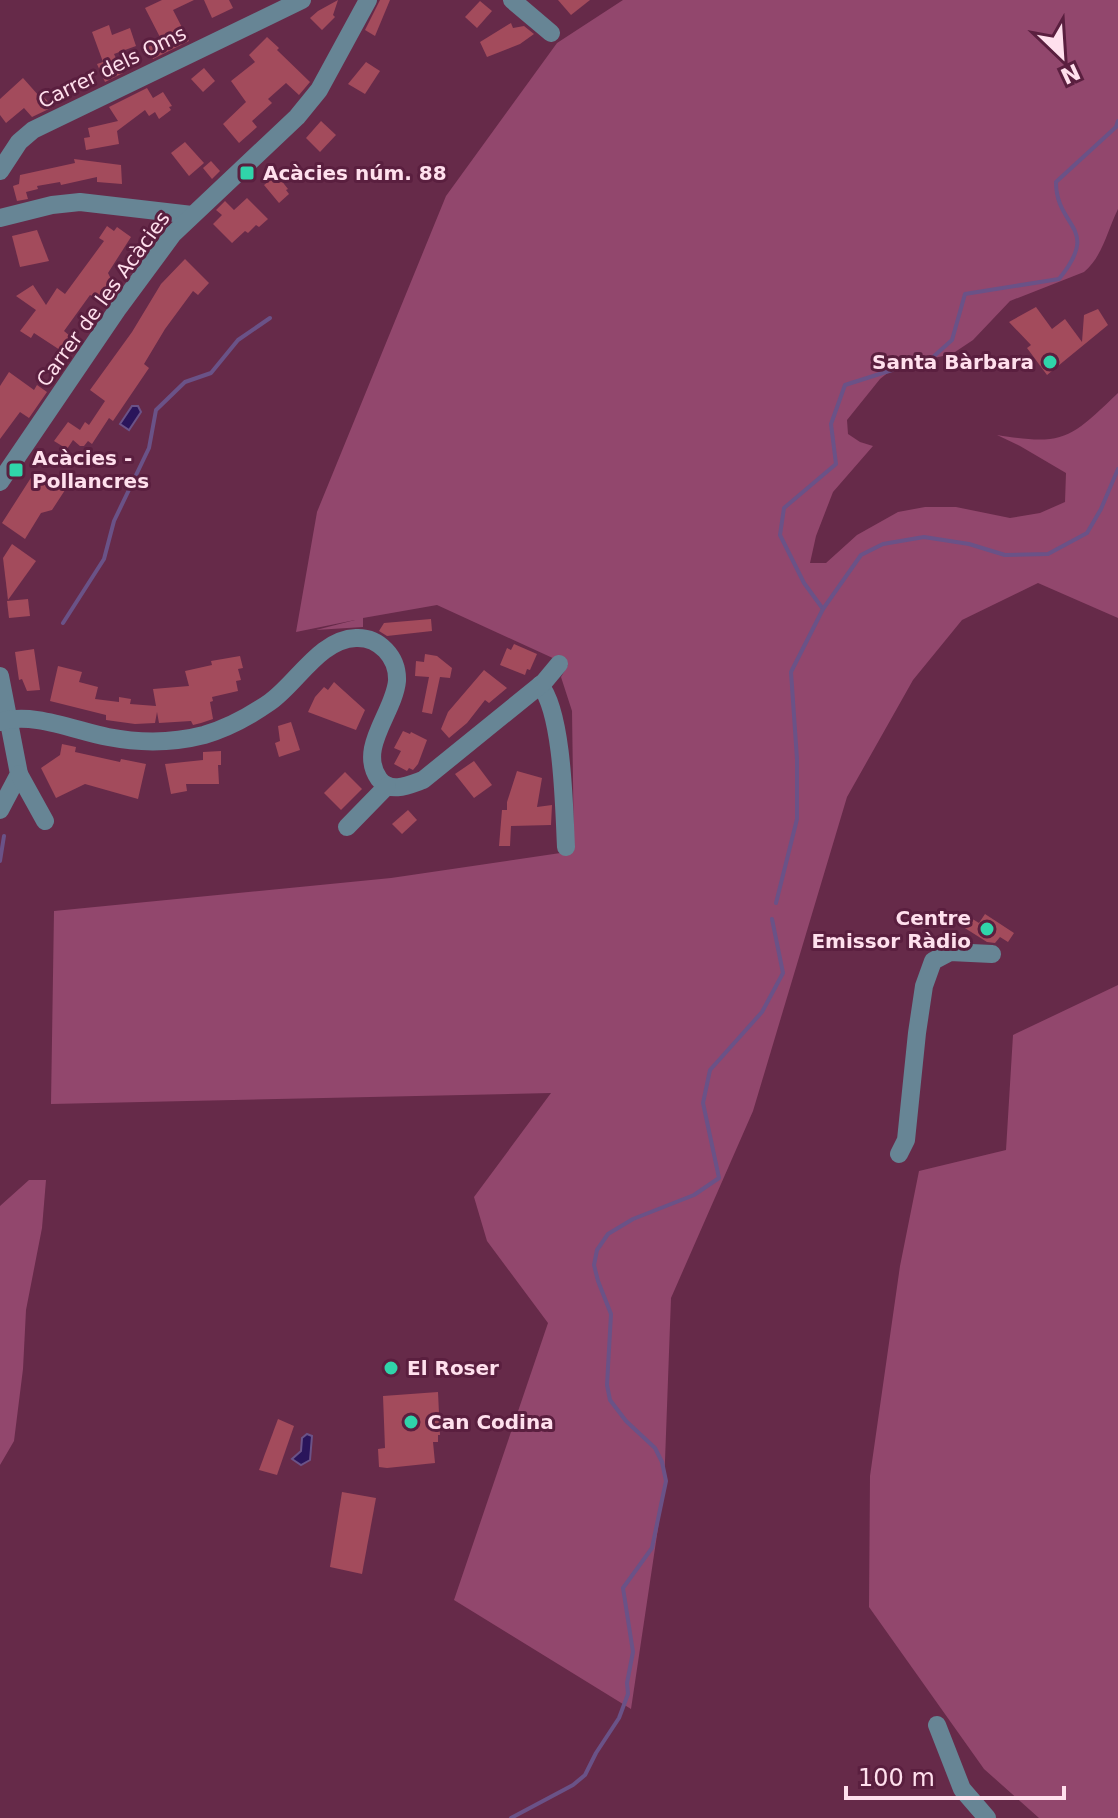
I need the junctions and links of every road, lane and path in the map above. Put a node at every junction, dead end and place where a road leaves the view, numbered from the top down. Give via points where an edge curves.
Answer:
1 (302, 0) edge
2 (368, 0) edge
3 (512, 0) edge
4 (551, 33) dead end
5 (0, 171) edge
6 (192, 215) junction
7 (0, 218) edge
8 (0, 482) edge
9 (559, 664) dead end
10 (0, 676) edge
11 (540, 685) junction
12 (3, 721) edge
13 (19, 774) junction
14 (387, 786) junction
15 (0, 810) edge
16 (45, 821) dead end
17 (347, 827) dead end
18 (566, 847) dead end
19 (992, 954) dead end
20 (899, 1154) dead end
21 (937, 1725) dead end
22 (987, 1818) edge

1 - 5 street, Carrer dels Oms via 33,130
2 - 6 street, Carrer de les Acàcies via 308,104
3 - 4 street
6 - 7 street via 80,202
6 - 8 street, Carrer de les Acàcies via 139,280
9 - 11 street
10 - 12 street
11 - 14 street via 423,780
11 - 18 street via 547,694 561,756
12 - 13 street
12 - 14 street via 46,722 134,741 205,735 272,701 336,642 362,638 387,650 394,663 397,682 372,752 377,777
13 - 15 street
13 - 16 street
14 - 17 street
19 - 20 street via 950,952 933,961 924,986 906,1140
21 - 22 street via 962,1789

